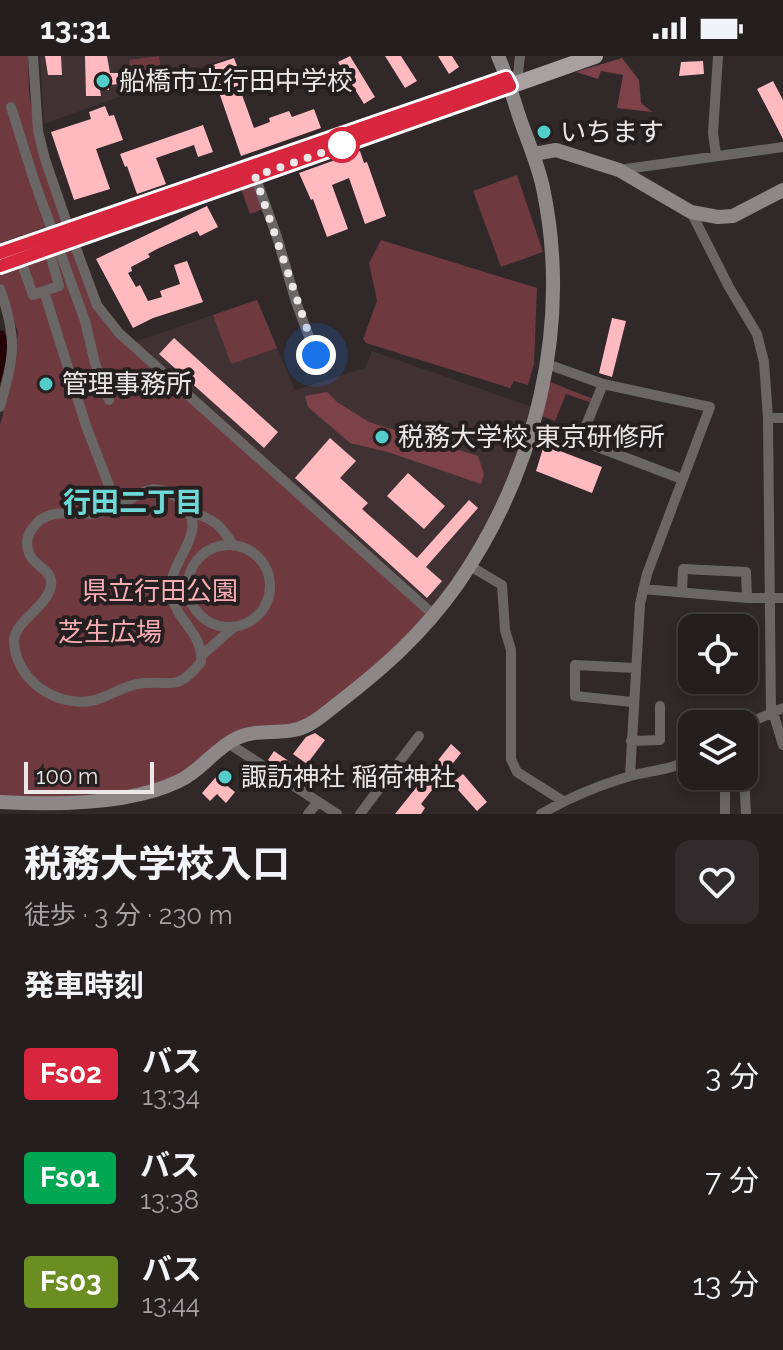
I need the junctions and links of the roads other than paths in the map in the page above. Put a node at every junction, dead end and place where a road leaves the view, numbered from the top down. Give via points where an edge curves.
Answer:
1 (33, 56) edge
2 (498, 56) edge
3 (520, 56) edge
4 (566, 56) edge
5 (595, 56) edge
6 (718, 56) edge
7 (511, 79) junction
8 (11, 107) dead end
9 (783, 147) edge
10 (534, 154) junction
11 (716, 155) junction
12 (619, 170) junction
13 (255, 176) junction
14 (783, 190) edge
15 (691, 212) junction
16 (71, 235) junction
17 (0, 253) edge
18 (50, 254) dead end
19 (22, 264) dead end
20 (0, 266) edge
21 (0, 289) edge
22 (44, 291) junction
23 (318, 361) dead end
24 (547, 364) junction
25 (603, 384) junction
26 (109, 400) dead end
27 (0, 407) edge
28 (768, 418) junction
29 (783, 418) edge
30 (682, 479) junction
31 (117, 506) junction
32 (190, 512) junction
33 (233, 545) junction
34 (470, 566) junction
35 (643, 589) junction
36 (682, 592) junction
37 (747, 598) junction
38 (770, 598) junction
39 (783, 598) edge
40 (435, 616) junction
41 (234, 627) junction
42 (202, 655) junction
43 (635, 668) junction
44 (632, 702) junction
45 (660, 706) dead end
46 (776, 711) edge
47 (419, 736) dead end
48 (631, 741) junction
49 (228, 743) junction
50 (783, 745) edge
51 (678, 766) edge
52 (630, 776) junction
53 (725, 790) edge
54 (745, 790) edge
55 (563, 801) junction
56 (0, 802) edge
57 (318, 802) junction
58 (308, 814) edge
59 (337, 814) edge
60 (360, 814) edge
61 (541, 814) edge
62 (725, 814) edge
63 (746, 814) edge

1 - 16 street via 38,131
2 - 7 street
3 - 7 street
4 - 7 main road
5 - 7 main road
6 - 11 street
7 - 10 street
7 - 13 main road
7 - 16 main road
8 - 26 street, bridge
9 - 11 street
10 - 12 street via 556,150
10 - 24 street via 544,189 553,285
11 - 12 street
12 - 15 street
13 - 16 main road
13 - 23 street
14 - 15 street via 733,216
15 - 28 street via 757,334
16 - 17 main road
16 - 20 main road
16 - 40 street via 97,305 119,333
18 - 22 street via 59,286
19 - 22 street via 33,295
21 - 27 street via 13,353
22 - 31 street
24 - 25 street
24 - 34 street via 527,450
25 - 30 street via 582,435 587,443
25 - 30 street via 710,407
28 - 29 street
28 - 38 street
30 - 35 street
31 - 32 street via 154,489 172,494
31 - 42 street via 91,515 51,513 32,527 29,555 43,567 51,589 15,634 21,667 50,694 92,701 141,683 175,684 191,674
32 - 33 street via 215,521
32 - 42 street via 194,528 173,571 172,598 200,640
33 - 41 street via 254,553 269,581 261,611
33 - 41 street via 208,550 196,560 188,591 203,618
34 - 40 street
34 - 55 street via 502,585 511,650 513,766
35 - 36 street
35 - 43 street
36 - 37 street
36 - 37 street via 683,569 746,572
37 - 38 street
38 - 39 street
38 - 46 street
40 - 49 street via 383,669 305,727 247,734
41 - 42 street
43 - 44 street
43 - 44 street via 575,665 575,696
44 - 48 street
45 - 48 street via 660,740
46 - 50 street
47 - 60 street
48 - 52 street
49 - 56 street via 183,780 141,793 65,803
49 - 57 street
51 - 52 street
52 - 55 street
53 - 62 street
54 - 63 street
55 - 61 street
57 - 58 street
57 - 59 street

